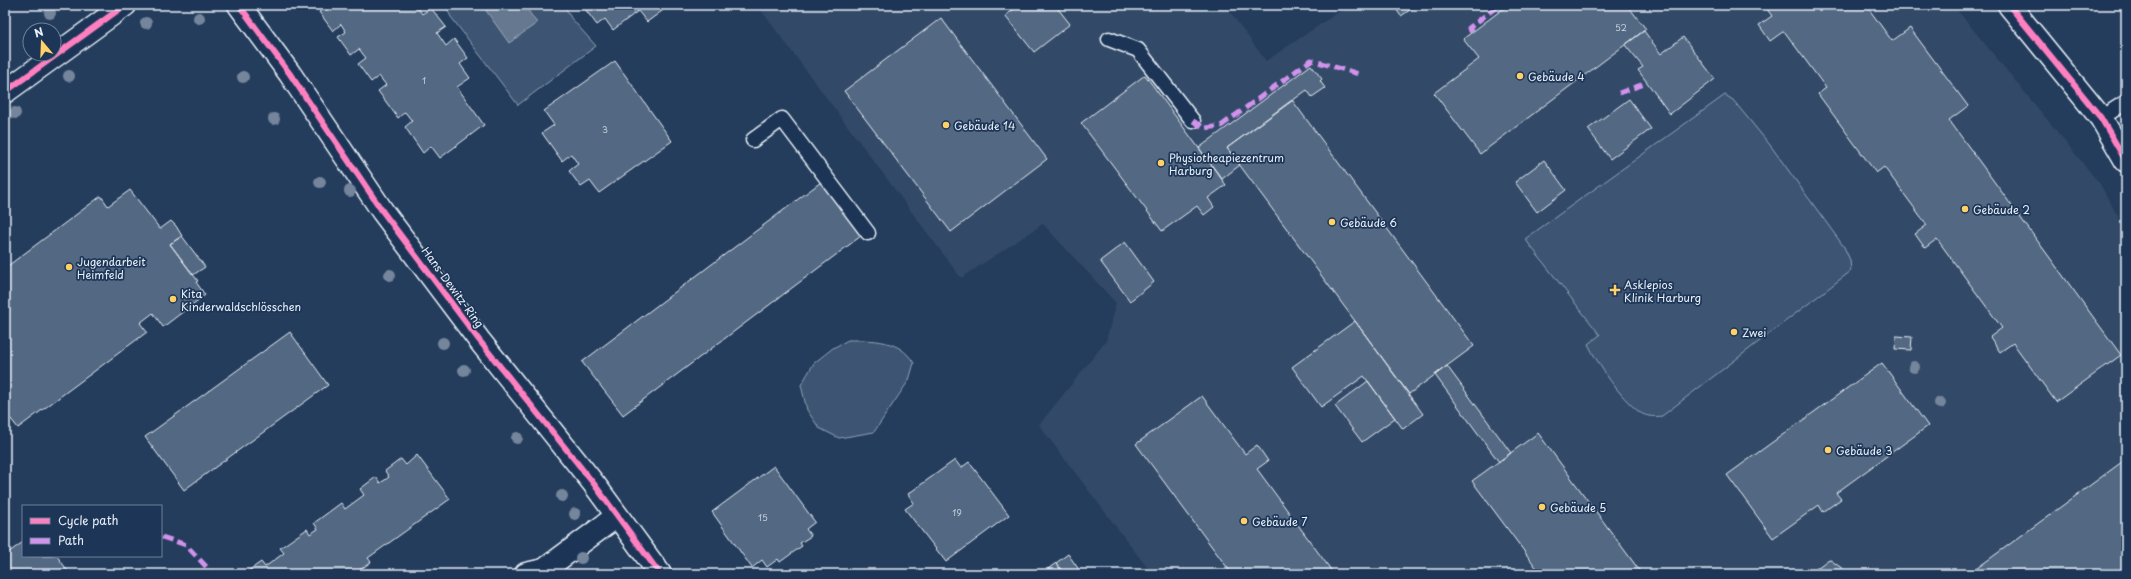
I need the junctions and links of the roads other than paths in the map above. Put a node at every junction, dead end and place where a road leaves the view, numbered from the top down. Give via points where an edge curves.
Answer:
1 (125, 5) edge
2 (239, 5) edge
3 (2009, 5) edge
4 (1109, 39) dead end
5 (5, 92) edge
6 (2126, 102) edge
7 (2101, 118) junction
8 (1193, 122) dead end
9 (753, 140) dead end
10 (2126, 161) edge
11 (868, 233) dead end
12 (617, 516) junction
13 (526, 574) edge
14 (660, 574) edge

1 - 5 street
2 - 12 street, Hans-Dewitz-Ring via 290,74 383,212 479,340
3 - 7 street
4 - 8 lane via 1138,50
6 - 7 lane
7 - 10 street
9 - 11 lane via 782,119
12 - 13 street via 544,570
12 - 14 street, Hans-Dewitz-Ring

